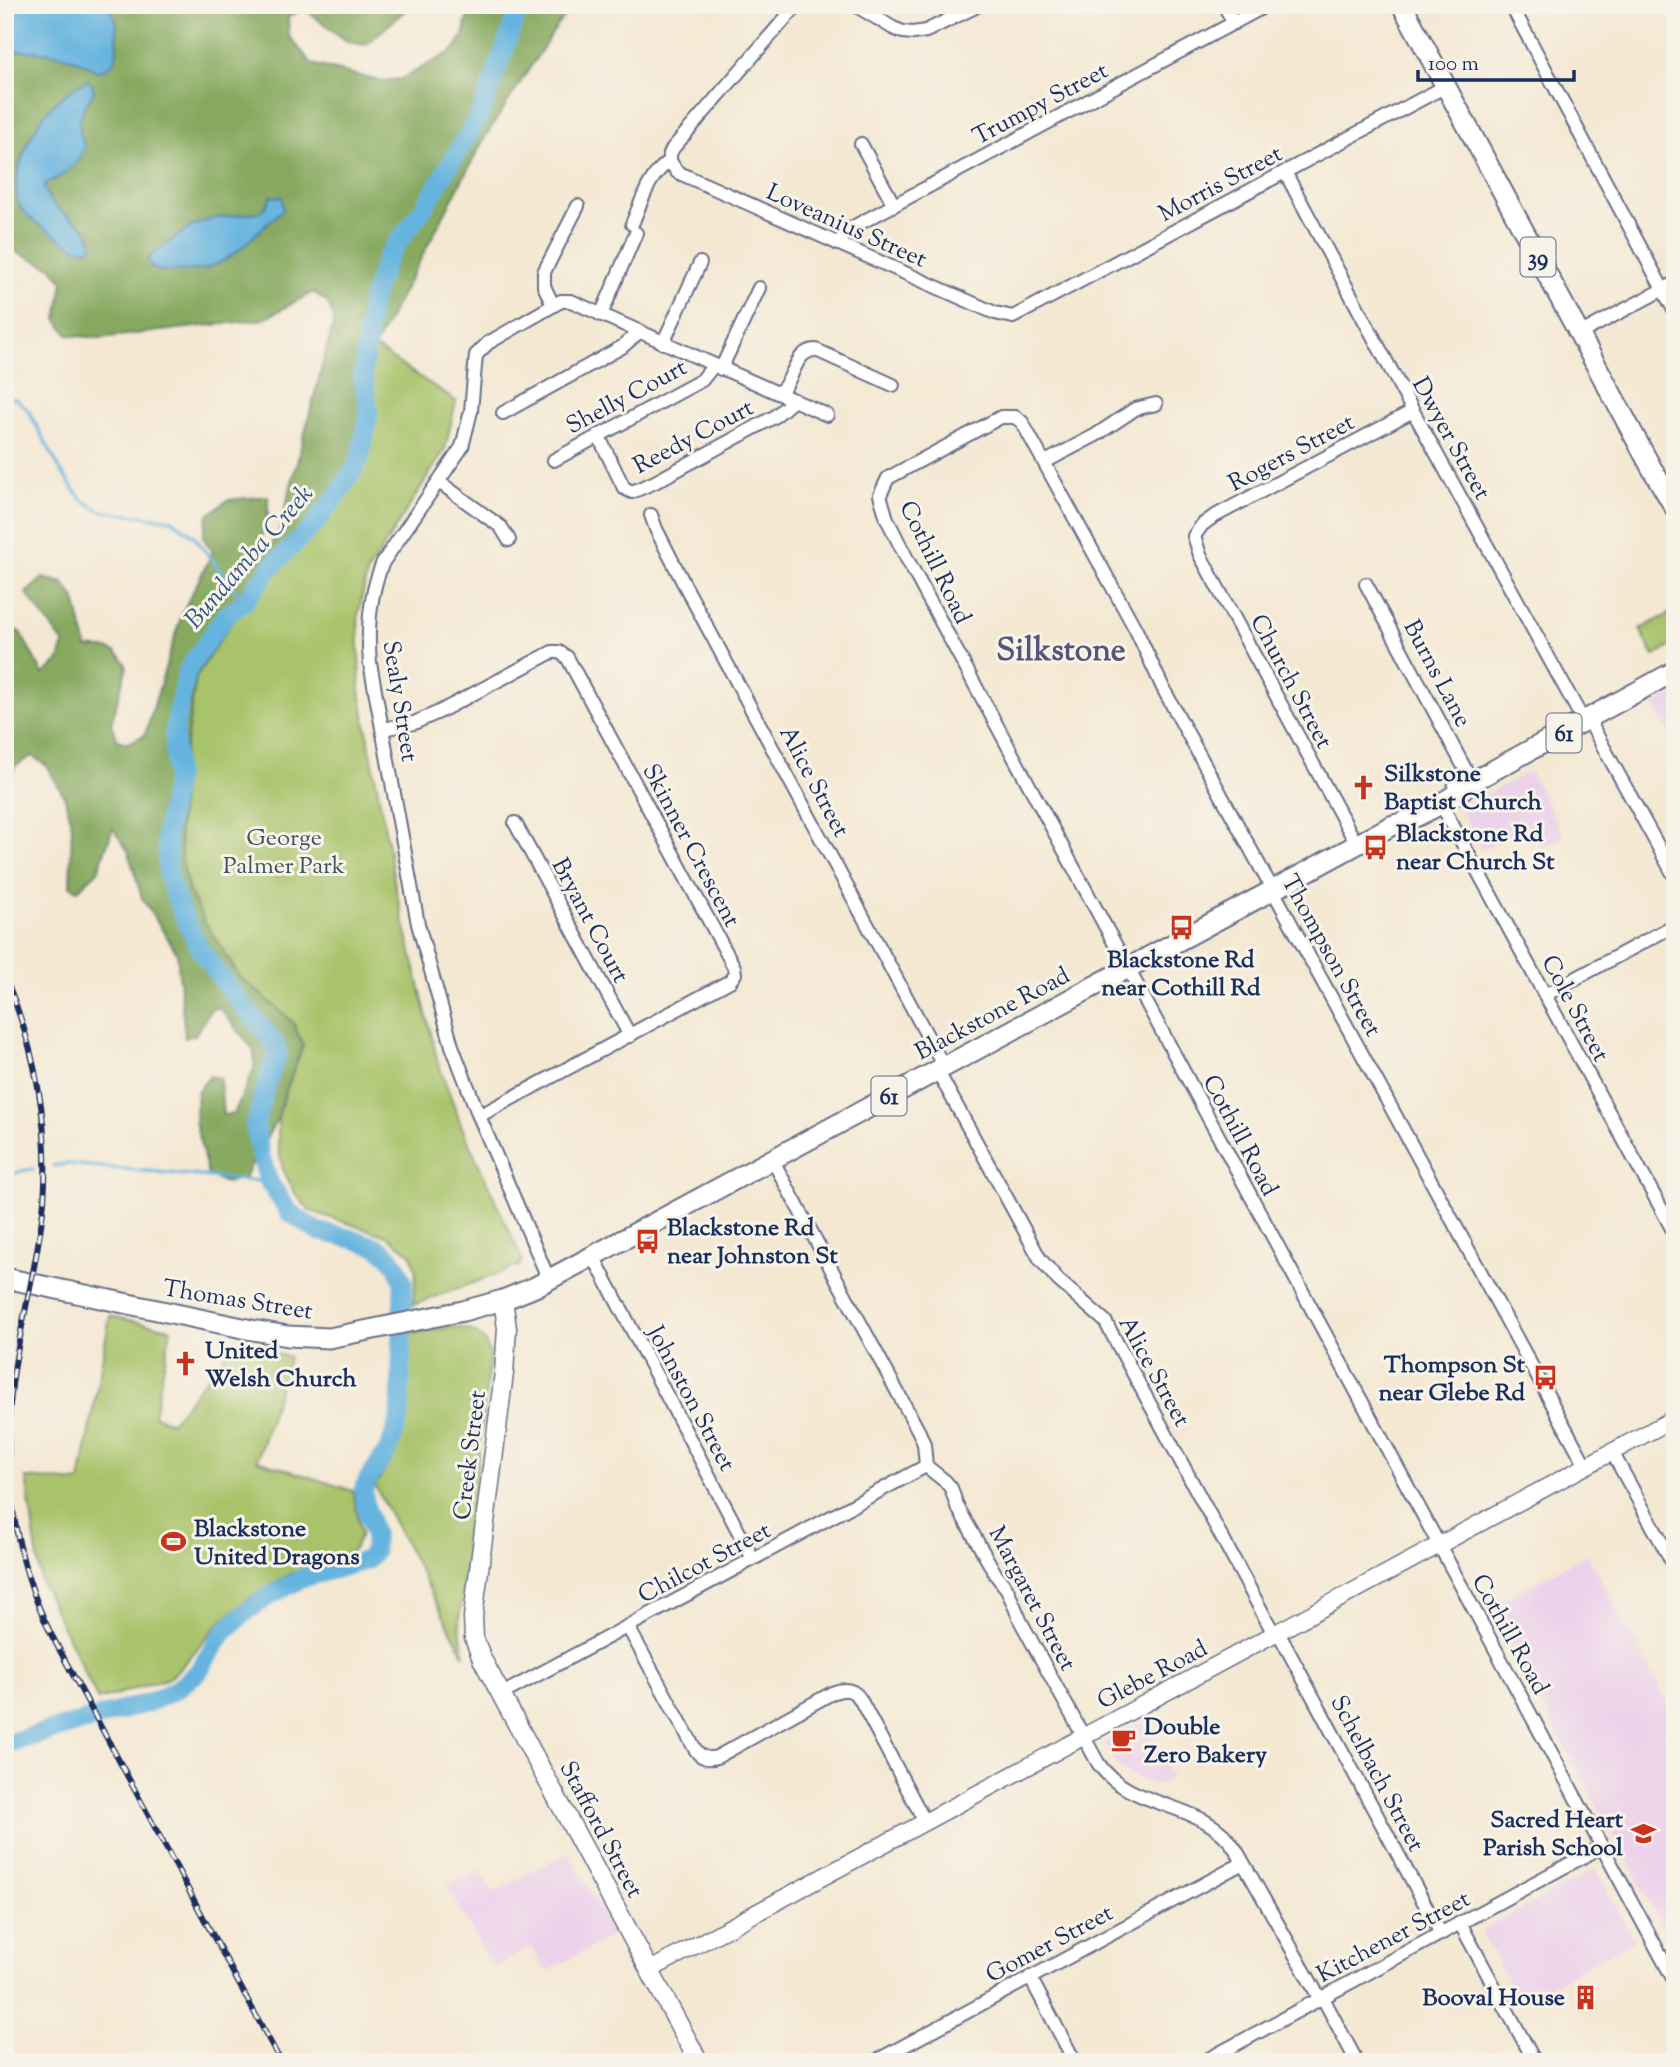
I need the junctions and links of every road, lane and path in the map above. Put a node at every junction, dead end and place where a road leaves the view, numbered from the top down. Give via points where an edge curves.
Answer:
1 (799, 5) edge
2 (855, 5) edge
3 (979, 5) edge
4 (1224, 5) edge
5 (1267, 5) edge
6 (1402, 5) edge
7 (1511, 5) edge
8 (1234, 23) junction
9 (1446, 86) junction
10 (861, 144) dead end
11 (670, 161) junction
12 (1285, 172) junction
13 (894, 205) junction
14 (578, 206) dead end
15 (838, 244) junction
16 (701, 263) dead end
17 (1675, 283) edge
18 (759, 288) dead end
19 (1663, 289) junction
20 (553, 305) junction
21 (1675, 312) edge
22 (601, 315) junction
23 (1013, 317) joint
24 (639, 332) junction
25 (1579, 334) junction
26 (663, 343) junction
27 (718, 367) junction
28 (893, 385) dead end
29 (778, 393) junction
30 (793, 400) junction
31 (1156, 404) dead end
32 (1413, 411) junction
33 (503, 412) dead end
34 (827, 415) dead end
35 (598, 435) junction
36 (554, 460) dead end
37 (1045, 462) junction
38 (439, 482) junction
39 (1675, 508) edge
40 (651, 515) dead end
41 (1194, 536) joint
42 (509, 540) dead end
43 (1366, 584) dead end
44 (1675, 671) edge
45 (1586, 721) junction
46 (383, 729) junction
47 (1471, 783) junction
48 (1440, 802) junction
49 (515, 822) dead end
50 (1391, 826) junction
51 (1357, 845) junction
52 (1675, 877) edge
53 (1273, 890) junction
54 (1675, 925) edge
55 (1127, 968) junction
56 (1545, 995) junction
57 (630, 1036) junction
58 (941, 1068) junction
59 (479, 1116) junction
60 (772, 1159) junction
61 (1675, 1234) edge
62 (593, 1256) junction
63 (5, 1278) edge
64 (549, 1280) junction
65 (503, 1300) junction
66 (1675, 1418) edge
67 (1612, 1452) junction
68 (926, 1466) junction
69 (1586, 1466) junction
70 (1438, 1546) junction
71 (753, 1559) junction
72 (1675, 1567) edge
73 (472, 1617) joint
74 (628, 1627) junction
75 (1276, 1633) junction
76 (502, 1695) junction
77 (1083, 1737) junction
78 (925, 1822) junction
79 (1601, 1847) junction
80 (1243, 1863) junction
81 (1461, 1923) junction
82 (1441, 1934) junction
83 (650, 1970) junction
84 (1030, 1977) junction
85 (1675, 1982) edge
86 (1321, 1999) junction
87 (875, 2061) edge
88 (699, 2062) edge
89 (1075, 2062) edge
90 (1203, 2062) edge
91 (1357, 2062) edge
92 (1535, 2062) edge

1 - 11 street via 673,148
2 - 3 street via 892,28 913,33
4 - 8 street
5 - 8 street, Trumpy Street
6 - 9 main road, 39
7 - 19 street
8 - 13 street, Trumpy Street
9 - 12 street, Morris Street
9 - 25 main road, 39
10 - 13 street
11 - 15 street, Loveanius Street via 677,172
11 - 22 street via 651,180
12 - 23 street, Morris Street
12 - 32 street, Dwyer Street
13 - 15 street, Trumpy Street via 846,232
14 - 20 street via 544,272 544,286
15 - 23 street, Loveanius Street
16 - 26 street
17 - 19 street
18 - 27 street
19 - 21 street
19 - 25 street
20 - 22 street via 571,301
20 - 38 street, Sealy Street via 488,343 476,355 462,447
22 - 24 street
24 - 26 street
24 - 33 street via 622,347
25 - 39 main road, 39
26 - 27 street
27 - 29 street
27 - 35 street, Shelly Court
28 - 29 street via 809,350
29 - 30 street
30 - 34 street
30 - 35 street, Reedy Court via 774,417 632,492 624,488
31 - 37 street via 1135,409
32 - 41 street, Rogers Street via 1213,517
32 - 45 street, Dwyer Street
35 - 36 street, Shelly Court
37 - 53 street, Thompson Street
37 - 55 street, Cothill Road via 1022,422 1009,416 888,478 880,495 907,559
38 - 42 street via 501,527
38 - 46 street, Sealy Street via 376,579 368,644
40 - 58 street, Alice Street
41 - 51 street, Church Street via 1200,555
43 - 47 street, Burns Lane
44 - 45 main road, Blackstone Road / 61
45 - 47 main road, Blackstone Road / 61
45 - 52 street, Dwyer Street
46 - 57 street, Skinner Crescent via 439,712 552,652 567,657 734,967 730,981
46 - 59 street, Sealy Street via 418,925 452,1046
47 - 48 main road, Blackstone Road / 61
47 - 50 main road, Blackstone Road / 61 via 1457,786
48 - 50 main road, Blackstone Road / 61
48 - 56 street, Cole Street
49 - 57 street, Bryant Court
50 - 51 main road, Blackstone Road / 61
51 - 53 main road, Blackstone Road / 61
53 - 55 main road, Blackstone Road / 61
53 - 69 street, Thompson Street
54 - 56 street
55 - 58 main road, Blackstone Road / 61
55 - 70 street, Cothill Road
56 - 61 street, Cole Street
57 - 59 street, Skinner Crescent
58 - 60 main road, Blackstone Road / 61
58 - 75 street, Alice Street via 1040,1259 1105,1321
59 - 64 street, Sealy Street
60 - 62 main road, Blackstone Road / 61
60 - 68 street via 919,1432
62 - 64 main road, Blackstone Road / 61
62 - 71 street, Johnston Street
63 - 65 main road, Thomas Street / 61 via 252,1330 328,1338
64 - 65 main road, Blackstone Road / 61
65 - 73 main road, Creek Street via 507,1328 504,1373
66 - 67 street, Glebe Road
67 - 69 street, Glebe Road
67 - 72 street
68 - 71 street, Chilcot Street
68 - 77 street, Margaret Street via 951,1488
69 - 70 street, Glebe Road
70 - 75 street, Glebe Road
70 - 79 street, Cothill Road
71 - 74 street, Chilcot Street
73 - 76 main road, Stafford Street via 477,1648
74 - 76 street, Chilcot Street
74 - 78 street via 695,1749 710,1759 832,1693 854,1692
75 - 77 street, Glebe Road
75 - 82 street, Schelbach Street
76 - 83 main road, Stafford Street
77 - 78 street, Glebe Road
77 - 80 street, Margaret Street via 1102,1770 1115,1782 1214,1825 1230,1840
78 - 83 street, Glebe Road
79 - 81 street, Kitchener Street
79 - 85 street, Cothill Road
80 - 84 street, Gomer Street
80 - 86 street, Margaret Street
81 - 82 street, Kitchener Street
81 - 92 street
82 - 86 street, Kitchener Street
83 - 88 main road, Stafford Street
84 - 87 street, Gomer Street
84 - 89 street
86 - 90 street, Kitchener Street
86 - 91 street, Margaret Street

